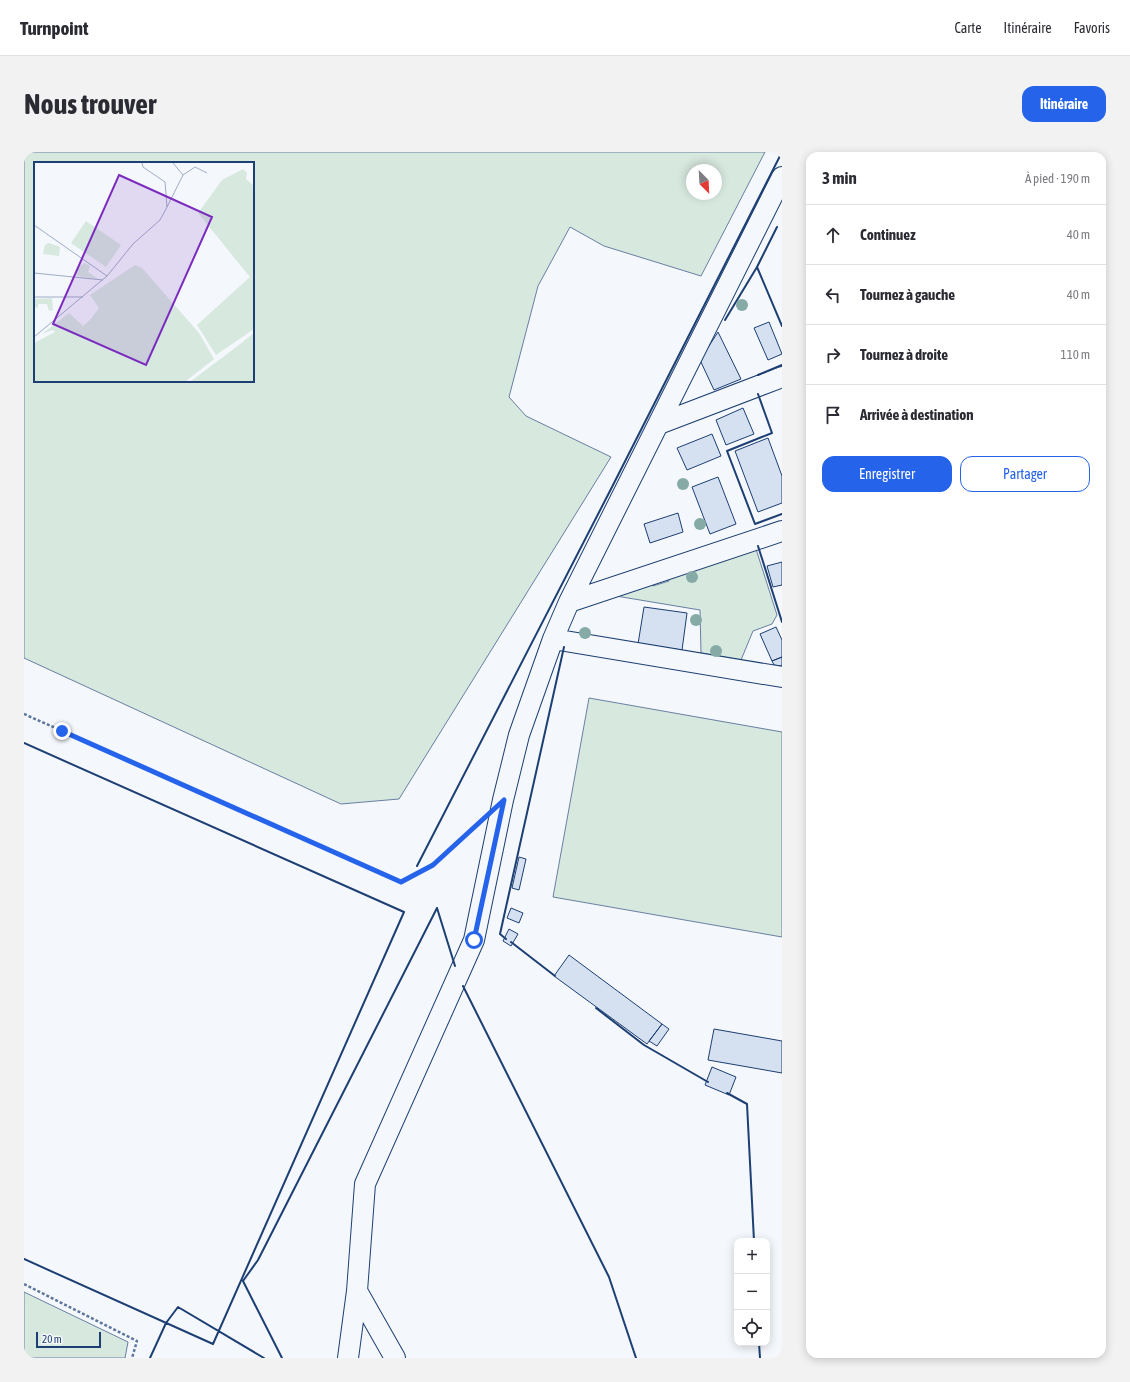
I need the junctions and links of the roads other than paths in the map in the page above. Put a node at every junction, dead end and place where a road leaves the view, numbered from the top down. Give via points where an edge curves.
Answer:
1 (782, 177) edge
2 (782, 377) edge
3 (659, 424) junction
4 (782, 531) edge
5 (569, 602) junction
6 (553, 638) junction
7 (782, 677) edge
8 (357, 1291) junction
9 (348, 1358) edge
10 (395, 1358) edge

1 - 3 street
2 - 3 street
3 - 5 street
4 - 5 street
5 - 6 street
6 - 7 street
6 - 8 street via 519,735 474,940 365,1184
8 - 9 street
8 - 10 street

